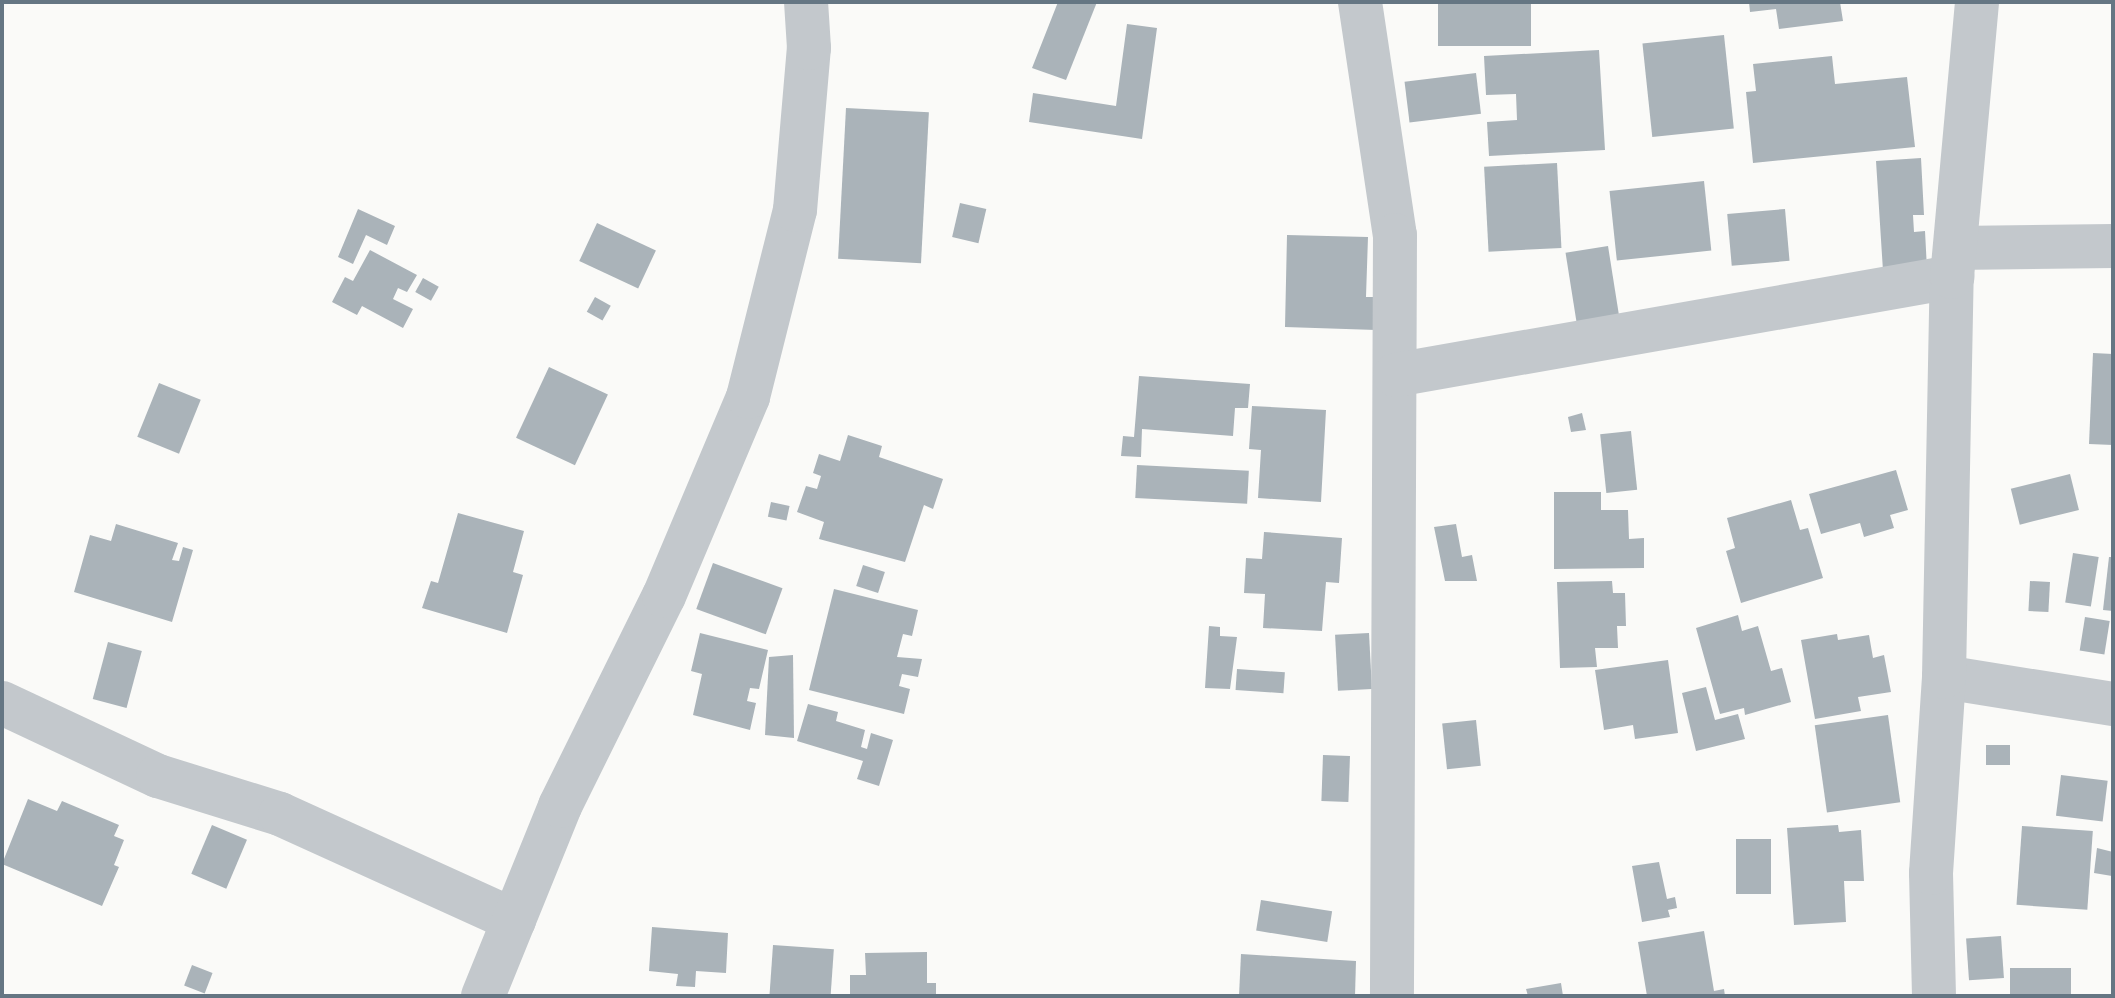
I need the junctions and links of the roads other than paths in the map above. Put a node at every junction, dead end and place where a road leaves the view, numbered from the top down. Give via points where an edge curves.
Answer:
1 (806, 2) edge
2 (1360, 2) edge
3 (1977, 2) edge
4 (2113, 246) edge
5 (1953, 262) junction
6 (1395, 375) junction
7 (1944, 677) junction
8 (2, 703) edge
9 (2113, 704) edge
10 (514, 920) junction
11 (483, 996) edge
12 (1392, 996) edge
13 (1934, 996) edge

1 - 10 street via 809,48 795,210 748,397 664,596 560,806
2 - 6 street via 1395,235
3 - 5 street
4 - 5 street
5 - 6 street
5 - 7 street
6 - 12 street
7 - 9 street
7 - 13 street via 1931,873
8 - 10 street via 158,776 280,814
10 - 11 street

